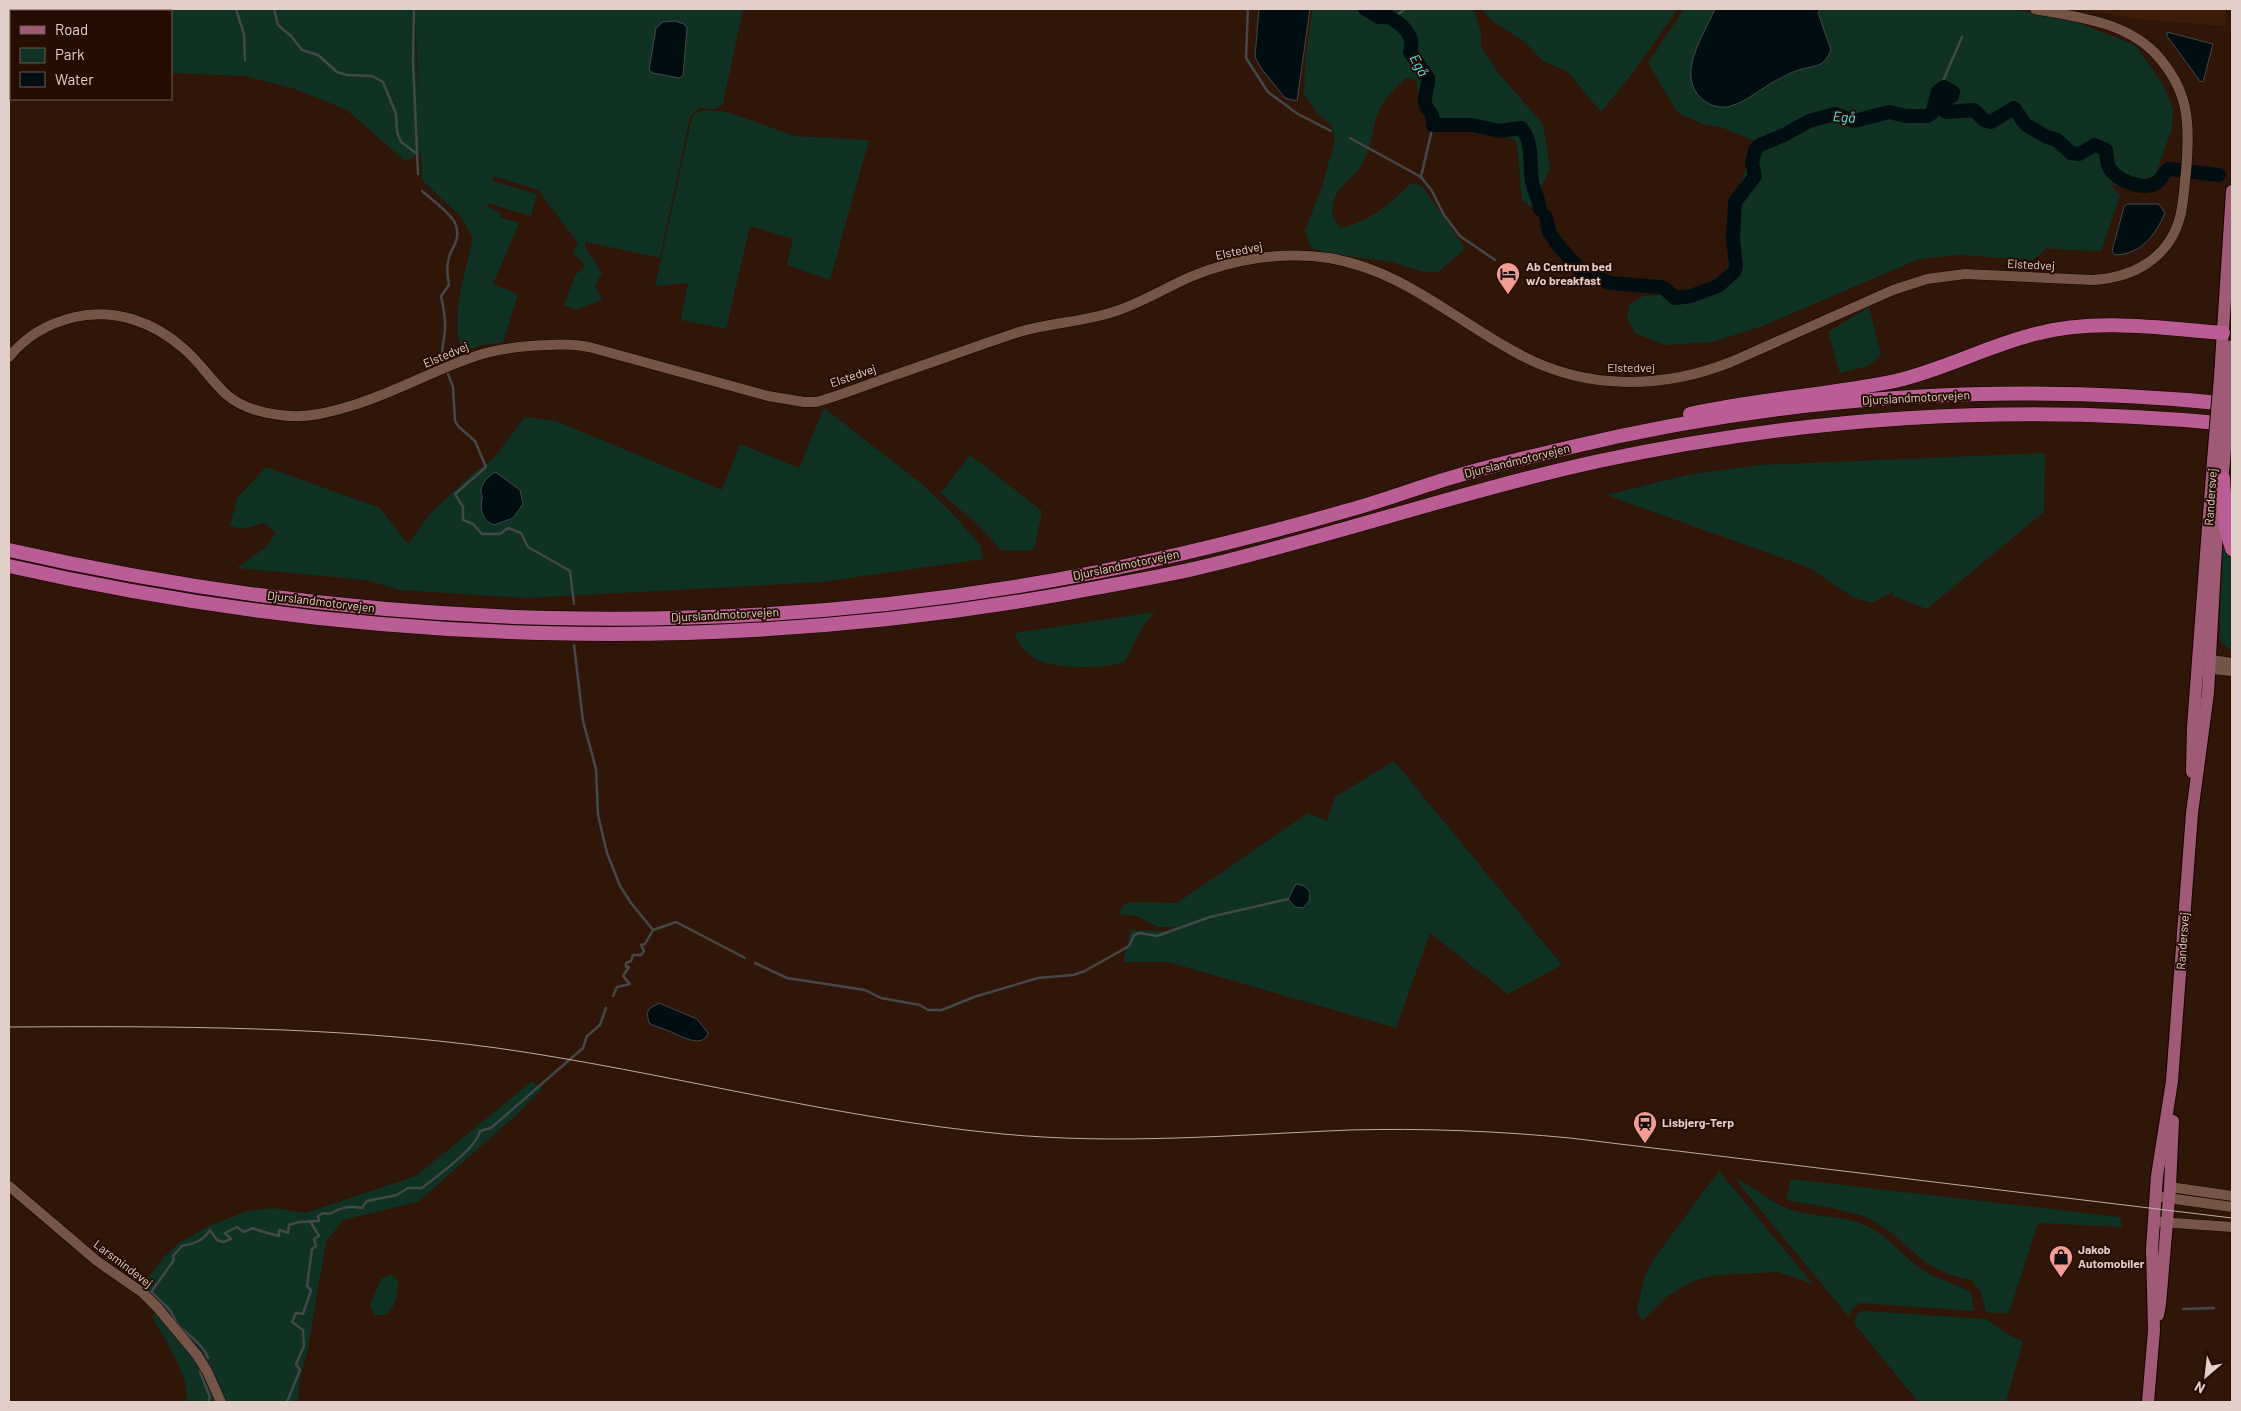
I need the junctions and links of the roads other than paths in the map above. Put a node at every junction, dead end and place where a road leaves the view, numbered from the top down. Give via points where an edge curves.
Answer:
1 (2035, 9) edge
2 (2232, 191) edge
3 (2227, 333) edge
4 (2232, 346) edge
5 (9, 358) edge
6 (2225, 378) junction
7 (2232, 404) edge
8 (2055, 414) junction
9 (2232, 424) edge
10 (2232, 434) edge
11 (2219, 461) junction
12 (1457, 476) junction
13 (2223, 478) junction
14 (2232, 549) edge
15 (9, 550) edge
16 (9, 566) edge
17 (2204, 663) junction
18 (2232, 663) edge
19 (2232, 671) edge
20 (2172, 1081) junction
21 (9, 1186) edge
22 (2170, 1193) junction
23 (2232, 1196) edge
24 (2156, 1197) junction
25 (2232, 1207) edge
26 (2154, 1221) junction
27 (2168, 1223) junction
28 (2232, 1227) edge
29 (2154, 1330) junction
30 (221, 1402) edge
31 (2148, 1402) edge

1 - 5 street, Elstedvej via 2106,23 2132,35 2153,52 2174,77 2185,103 2189,128 2180,218 2170,239 2148,263 2127,275 2111,279 1965,274 1927,279 1893,290 1707,372 1653,382 1597,380 1540,365 1387,276 1328,258 1292,256 1262,257 1208,270 1108,314 1022,332 816,402 768,396 589,347 560,344 526,346 476,356 347,407 306,417 279,415 252,409 228,396 184,348 146,323 95,314 64,319 48,326 29,338
2 - 3 main road, Randersvej
3 - 6 main road, Randersvej
3 - 12 highway via 2104,325 2035,333 1910,377 1696,412 1564,442
4 - 6 main road, Randersvej
6 - 11 main road, Randersvej, bridge
7 - 12 highway, Djurslandmotorvejen via 2116,395 2020,393 1842,403 1673,425
8 - 9 highway, Djurslandmotorvejen
8 - 10 highway
8 - 16 highway, Djurslandmotorvejen via 1880,420 1777,430 1675,446 1508,483 1206,566 1014,603 817,626 648,635 402,627 168,597
11 - 13 main road, Randersvej
11 - 17 main road, Randersvej
12 - 15 highway, Djurslandmotorvejen via 1274,531 1092,573 888,603 731,616 564,619 392,610 304,601 144,577
13 - 14 highway via 2226,529
13 - 17 main road, Randersvej
17 - 18 street
17 - 19 street
17 - 20 main road, Randersvej via 2193,727 2194,802
20 - 22 main road, Randersvej
20 - 24 main road, Randersvej
21 - 30 street, Larsmindevej via 97,1262 142,1293 156,1307 197,1355
22 - 23 street
22 - 24 street
22 - 25 street
22 - 27 main road, Randersvej
24 - 26 main road, Randersvej
26 - 27 street
26 - 29 main road, Randersvej
27 - 28 street
27 - 29 main road, Randersvej via 2160,1304
29 - 31 main road, Randersvej

